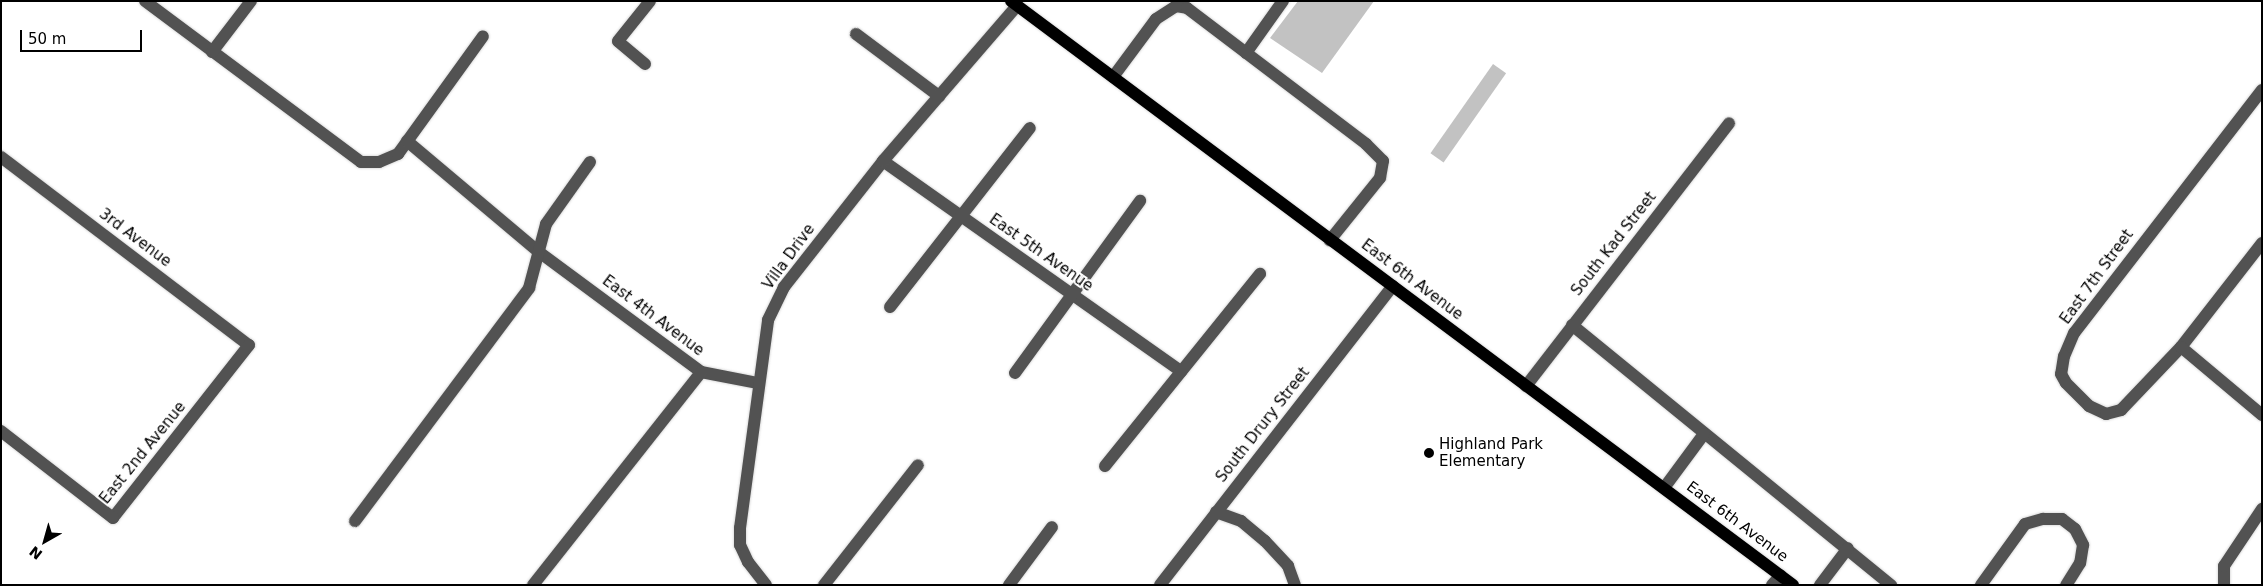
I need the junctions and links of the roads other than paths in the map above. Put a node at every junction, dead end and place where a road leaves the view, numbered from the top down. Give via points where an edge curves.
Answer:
1 (145, 1) edge
2 (251, 1) edge
3 (650, 1) edge
4 (1283, 1) edge
5 (1014, 4) edge
6 (856, 34) dead end
7 (483, 36) dead end
8 (212, 52) junction
9 (1246, 53) junction
10 (645, 64) dead end
11 (1113, 77) junction
12 (2262, 90) edge
13 (939, 96) junction
14 (1729, 124) dead end
15 (1030, 128) dead end
16 (407, 141) junction
17 (1, 157) edge
18 (882, 161) junction
19 (590, 162) dead end
20 (1140, 201) dead end
21 (961, 216) junction
22 (1330, 240) junction
23 (2262, 242) edge
24 (539, 252) junction
25 (1260, 274) dead end
26 (1393, 286) junction
27 (1072, 294) junction
28 (890, 307) dead end
29 (1572, 325) junction
30 (249, 345) joint
31 (2181, 347) junction
32 (1182, 371) junction
33 (701, 372) junction
34 (1016, 373) dead end
35 (757, 383) junction
36 (1526, 386) junction
37 (2262, 415) edge
38 (1, 431) edge
39 (1704, 434) junction
40 (918, 465) dead end
41 (1105, 466) dead end
42 (1664, 488) junction
43 (2262, 509) edge
44 (1216, 512) junction
45 (355, 521) dead end
46 (1052, 527) dead end
47 (1848, 548) junction
48 (1776, 580) edge
49 (533, 585) edge
50 (766, 585) edge
51 (824, 585) edge
52 (1009, 585) edge
53 (1160, 585) edge
54 (1296, 585) edge
55 (1794, 585) edge
56 (1820, 585) edge
57 (1892, 585) edge
58 (1981, 585) edge
59 (2066, 585) edge
60 (2224, 585) edge

1 - 8 street
2 - 8 street
3 - 10 street via 618,41
4 - 9 street
5 - 11 main road, East 6th Avenue
5 - 13 street, Villa Drive
6 - 13 street
7 - 16 street
8 - 16 street via 361,162 379,162 398,154
9 - 11 street via 1187,8 1176,6 1156,19
9 - 22 street via 1366,144 1383,161 1380,178
11 - 22 main road, East 6th Avenue
12 - 31 street, East 7th Street via 2074,333 2064,356 2061,374 2089,406 2106,414 2121,410
13 - 18 street, Villa Drive
14 - 29 street, South Kad Street
15 - 21 street
16 - 24 street, East 4th Avenue
17 - 30 street, 3rd Avenue
18 - 21 street, East 5th Avenue
18 - 35 street, Villa Drive via 784,287 768,320
19 - 24 street via 546,224
20 - 27 street
21 - 27 street, East 5th Avenue
21 - 28 street
22 - 26 main road, East 6th Avenue
23 - 31 street, East 7th Street
24 - 33 street, East 4th Avenue
24 - 45 street via 529,288
25 - 32 street
26 - 36 main road, East 6th Avenue
26 - 44 street, South Drury Street
27 - 32 street, East 5th Avenue
27 - 34 street
29 - 36 street, South Kad Street
29 - 39 street
30 - 38 street, East 2nd Avenue via 112,518
31 - 37 street
32 - 41 street
33 - 35 street, East 4th Avenue
33 - 49 street
35 - 50 street, Villa Drive via 740,545 748,562
36 - 42 main road, East 6th Avenue
39 - 42 street
39 - 47 street
40 - 51 street
42 - 48 main road, East 6th Avenue
43 - 60 street via 2224,566
44 - 53 street, South Drury Street
44 - 54 street via 1241,521 1265,541 1288,566
46 - 52 street
47 - 56 street
47 - 57 street
48 - 55 main road, East 6th Avenue
58 - 59 street via 2024,524 2043,519 2062,520 2074,529 2083,545 2080,563

